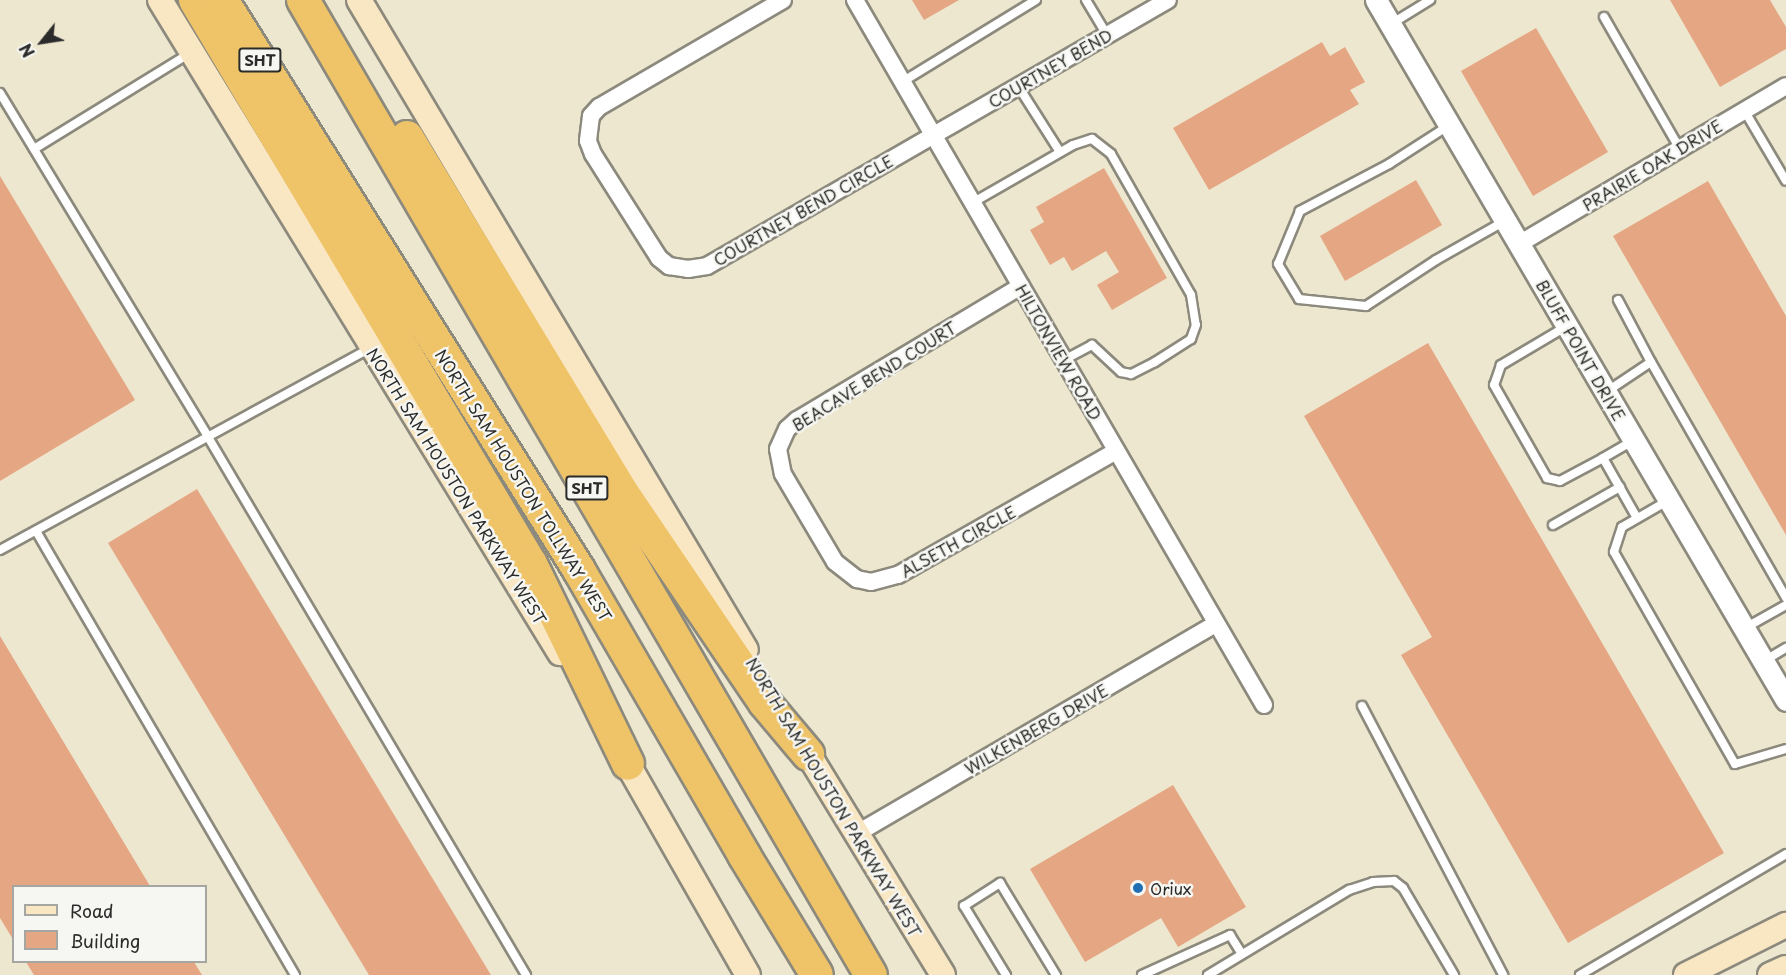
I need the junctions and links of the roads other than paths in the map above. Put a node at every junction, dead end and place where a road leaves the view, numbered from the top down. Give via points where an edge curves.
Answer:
1 (160, 0) edge
2 (195, 0) edge
3 (222, 0) edge
4 (303, 0) edge
5 (321, 0) edge
6 (359, 0) edge
7 (783, 0) edge
8 (855, 0) edge
9 (1036, 0) edge
10 (1086, 0) edge
11 (1376, 0) edge
12 (1430, 0) edge
13 (1158, 3) edge
14 (1604, 17) dead end
15 (1390, 24) junction
16 (1107, 35) junction
17 (191, 52) junction
18 (902, 82) junction
19 (1018, 86) junction
20 (1786, 86) edge
21 (0, 93) edge
22 (1744, 110) junction
23 (1450, 126) junction
24 (933, 135) junction
25 (34, 149) junction
26 (1680, 149) junction
27 (1060, 152) junction
28 (1786, 181) edge
29 (972, 203) junction
30 (1505, 220) junction
31 (1519, 244) junction
32 (1021, 286) junction
33 (1618, 300) dead end
34 (1567, 326) junction
35 (372, 347) junction
36 (1064, 360) junction
37 (1651, 362) junction
38 (1606, 392) junction
39 (208, 436) junction
40 (1634, 440) junction
41 (1116, 451) junction
42 (1603, 458) junction
43 (1620, 487) junction
44 (1669, 500) junction
45 (1637, 518) junction
46 (813, 525) joint
47 (1553, 525) dead end
48 (36, 531) junction
49 (0, 550) edge
50 (1786, 598) edge
51 (1786, 605) edge
52 (1216, 624) junction
53 (1744, 628) junction
54 (1786, 648) edge
55 (1763, 661) junction
56 (1786, 700) edge
57 (1264, 705) dead end
58 (1362, 706) dead end
59 (1786, 749) edge
60 (808, 754) junction
61 (628, 764) junction
62 (856, 834) junction
63 (1786, 854) edge
64 (1786, 925) edge
65 (1242, 954) junction
66 (1786, 968) edge
67 (295, 975) edge
68 (526, 975) edge
69 (748, 975) edge
70 (817, 975) edge
71 (871, 975) edge
72 (943, 975) edge
73 (1006, 975) edge
74 (1056, 975) edge
75 (1142, 975) edge
76 (1208, 975) edge
77 (1454, 975) edge
78 (1503, 975) edge
79 (1580, 975) edge
80 (1686, 975) edge
81 (1770, 975) edge

1 - 17 main road, NORTH SAM HOUSTON PARKWAY WEST
2 - 61 highway via 531,564
3 - 70 highway, NORTH SAM HOUSTON TOLLWAY WEST / SHT via 579,570
4 - 71 highway, SHT
5 - 60 highway via 620,489 765,703
6 - 60 main road, NORTH SAM HOUSTON PARKWAY WEST
7 - 24 street, COURTNEY BEND CIRCLE via 599,107 591,116 588,141 593,154 659,258 669,266 707,266
8 - 18 street, HILTONVIEW ROAD
9 - 18 lane
10 - 16 lane
11 - 15 street, BLUFF POINT DRIVE
12 - 15 lane
13 - 16 street, COURTNEY BEND
14 - 26 lane
15 - 23 street, BLUFF POINT DRIVE
16 - 19 street, COURTNEY BEND
17 - 25 lane
17 - 35 main road, NORTH SAM HOUSTON PARKWAY WEST
18 - 24 street, HILTONVIEW ROAD
19 - 24 street, COURTNEY BEND
19 - 27 lane
20 - 22 street, PRAIRIE OAK DRIVE
21 - 25 lane
22 - 26 street, PRAIRIE OAK DRIVE
22 - 28 lane
23 - 30 street, BLUFF POINT DRIVE
23 - 30 lane via 1300,211 1278,264 1299,299 1366,306
24 - 29 street, HILTONVIEW ROAD
25 - 39 lane
26 - 31 street, PRAIRIE OAK DRIVE
27 - 29 lane
27 - 36 lane via 1092,139 1111,154 1191,295 1196,325 1191,339 1131,374 1121,372 1092,345
29 - 32 street, HILTONVIEW ROAD
30 - 31 street, BLUFF POINT DRIVE
31 - 34 street, BLUFF POINT DRIVE
32 - 36 street, HILTONVIEW ROAD
32 - 46 street, BEACAVE BEND COURT via 787,429 778,449 783,474
33 - 37 lane
34 - 38 street, BLUFF POINT DRIVE
34 - 42 lane via 1501,365 1494,385 1547,478 1560,481
35 - 39 lane
35 - 61 main road, NORTH SAM HOUSTON PARKWAY WEST
36 - 41 street, HILTONVIEW ROAD
37 - 38 lane
37 - 50 lane
38 - 40 street, BLUFF POINT DRIVE
39 - 48 lane
39 - 68 lane
40 - 42 lane
40 - 44 street, BLUFF POINT DRIVE
41 - 46 street, ALSETH CIRCLE via 884,581 857,579 846,572 835,562
41 - 52 street, HILTONVIEW ROAD
42 - 43 lane
43 - 45 lane
43 - 47 lane
44 - 45 lane
44 - 53 street, BLUFF POINT DRIVE
45 - 59 lane via 1622,527 1614,552 1735,764
48 - 49 lane
48 - 67 lane
51 - 53 lane
52 - 57 street, HILTONVIEW ROAD
52 - 62 street, WILKENBERG DRIVE
53 - 55 street, BLUFF POINT DRIVE
54 - 55 lane
55 - 56 street, BLUFF POINT DRIVE
58 - 78 lane
60 - 62 main road, NORTH SAM HOUSTON PARKWAY WEST
61 - 69 main road, NORTH SAM HOUSTON PARKWAY WEST
62 - 72 main road, NORTH SAM HOUSTON PARKWAY WEST
63 - 79 lane
64 - 80 main road
65 - 75 lane via 1230,935
65 - 76 lane
65 - 77 lane via 1349,890 1373,882 1394,881 1403,888
66 - 81 main road
73 - 74 lane via 964,906 1000,883

